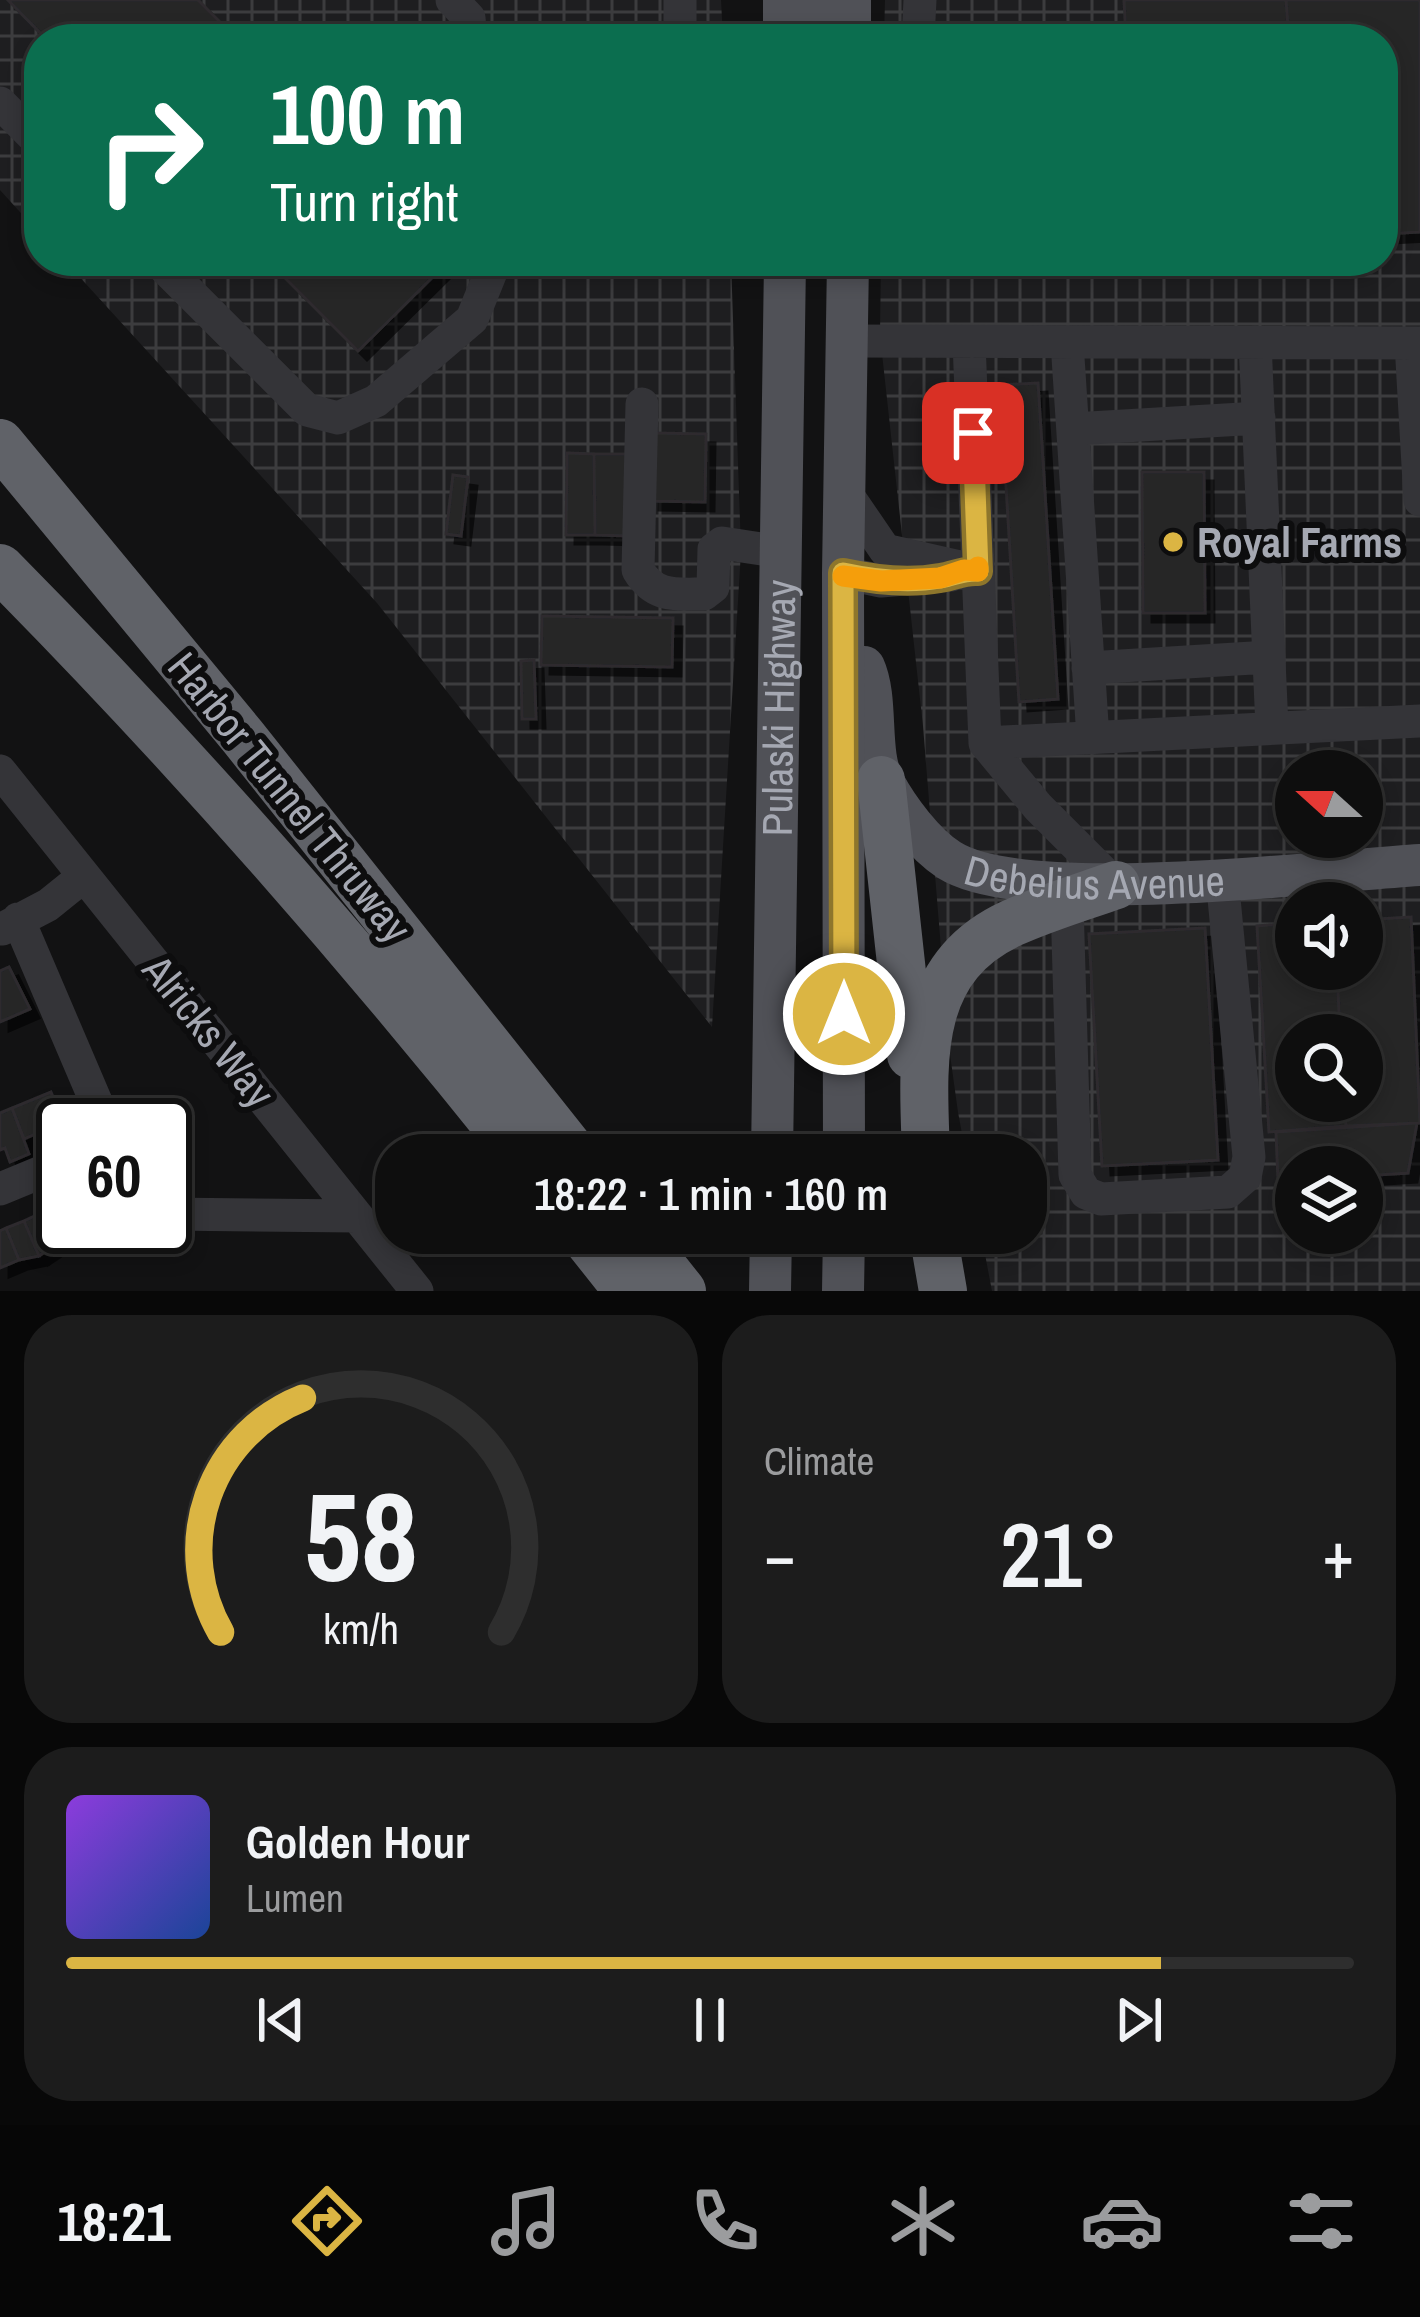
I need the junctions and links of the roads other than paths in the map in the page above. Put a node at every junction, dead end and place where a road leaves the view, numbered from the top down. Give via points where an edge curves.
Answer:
1 (452, 0) edge
2 (470, 24) edge
3 (0, 104) edge
4 (24, 127) edge
5 (173, 276) edge
6 (488, 276) edge
7 (785, 276) edge
8 (848, 276) edge
9 (847, 341) junction
10 (969, 341) junction
11 (1067, 342) junction
12 (1256, 342) junction
13 (1415, 343) edge
14 (642, 404) dead end
15 (1259, 418) junction
16 (1073, 429) junction
17 (0, 443) edge
18 (846, 493) junction
19 (1420, 500) edge
20 (781, 552) junction
21 (0, 568) edge
22 (971, 571) junction
23 (843, 573) junction
24 (845, 637) junction
25 (1269, 657) junction
26 (1088, 668) junction
27 (1420, 721) edge
28 (1273, 728) junction
29 (1093, 738) junction
30 (985, 743) junction
31 (0, 771) edge
32 (881, 780) junction
33 (1420, 865) edge
34 (84, 876) junction
35 (1222, 878) junction
36 (1116, 885) junction
37 (1067, 903) junction
38 (9, 925) edge
39 (93, 1098) edge
40 (503, 1134) edge
41 (558, 1134) edge
42 (772, 1134) edge
43 (844, 1134) edge
44 (922, 1134) edge
45 (924, 1134) edge
46 (36, 1175) edge
47 (0, 1190) edge
48 (192, 1214) edge
49 (357, 1216) junction
50 (599, 1254) edge
51 (653, 1254) edge
52 (771, 1254) edge
53 (844, 1254) edge
54 (937, 1254) edge
55 (417, 1291) edge
56 (628, 1291) edge
57 (682, 1291) edge
58 (770, 1291) edge
59 (843, 1291) edge
60 (943, 1291) edge

1 - 2 street
3 - 4 street
5 - 6 street via 307,410 338,418 376,401 472,319
7 - 20 main road, Pulaski Highway
8 - 9 main road, Pulaski Highway
9 - 10 street
9 - 18 main road, Pulaski Highway
10 - 11 street
10 - 22 street
11 - 12 street
11 - 16 street
12 - 13 street
12 - 15 street
13 - 19 street
14 - 20 street via 638,570 647,585 704,594 713,587 714,549 722,543
15 - 16 street
15 - 25 street
16 - 26 street
17 - 41 highway, Harbor Tunnel Thruway
18 - 22 street via 885,550
18 - 23 main road, Pulaski Highway
20 - 23 main road
20 - 42 main road, Pulaski Highway
21 - 40 highway, Harbor Tunnel Thruway via 338,934
22 - 23 street via 881,581
22 - 30 street
23 - 24 main road, Pulaski Highway
24 - 32 main road via 868,672
24 - 43 main road, Pulaski Highway
25 - 26 street
25 - 28 street
26 - 29 street
27 - 28 street
28 - 29 street
29 - 30 street
30 - 36 street
31 - 34 street, Alricks Way
32 - 36 main road, Debelius Avenue via 922,835 961,866 1006,878
32 - 44 highway
33 - 35 main road, Debelius Avenue
34 - 38 street
34 - 49 street, Alricks Way
35 - 36 main road, Debelius Avenue
35 - 37 street via 1249,1157 1246,1177 1228,1192 1101,1199 1075,1175
36 - 37 highway
37 - 45 highway via 1009,924 954,968 926,1028
38 - 39 street
46 - 47 street
48 - 49 street
49 - 55 street, Alricks Way
50 - 56 highway
51 - 57 highway
52 - 58 main road
53 - 59 main road
54 - 60 highway

